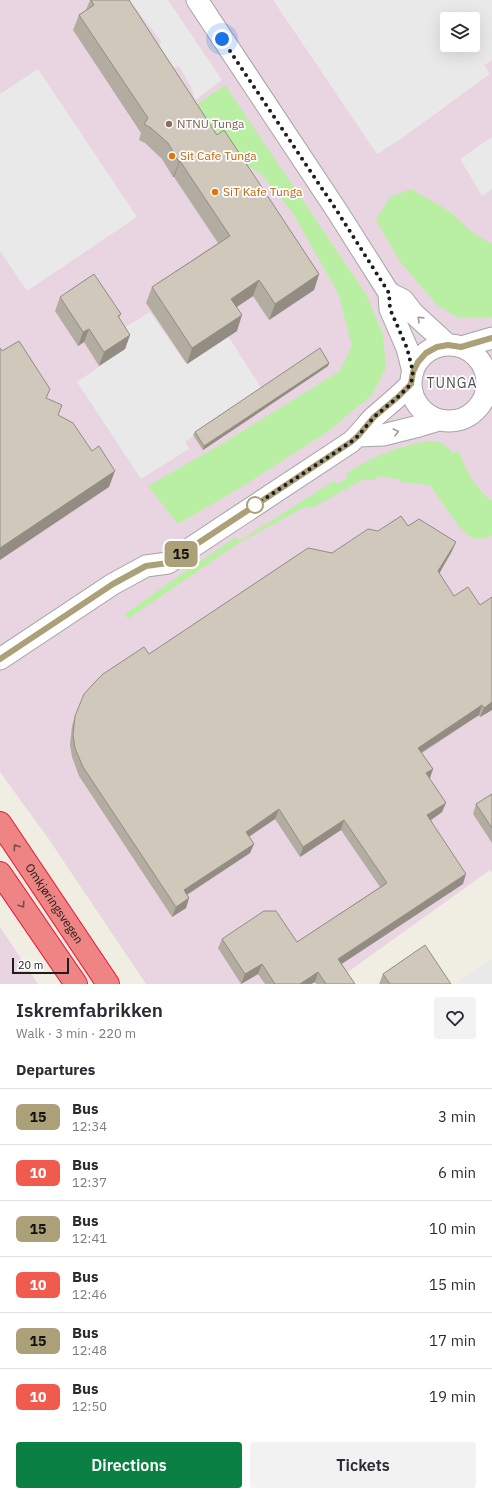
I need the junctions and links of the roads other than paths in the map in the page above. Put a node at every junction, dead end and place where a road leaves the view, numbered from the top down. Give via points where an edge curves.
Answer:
1 (196, 0) edge
2 (389, 293) junction
3 (492, 338) edge
4 (454, 346) junction
5 (412, 378) junction
6 (489, 384) edge
7 (439, 420) junction
8 (358, 436) junction
9 (0, 659) edge
10 (0, 823) edge
11 (0, 873) edge
12 (76, 984) edge
13 (108, 984) edge

1 - 2 street
4 -> 2 street via 413,313 403,300
2 - 5 street via 390,309 407,348
3 - 4 street
4 - 5 street via 437,347 426,353 418,362
4 - 6 street via 471,352 480,361
5 - 7 street via 413,395 418,405 427,414
5 - 8 street via 398,397 374,417
6 - 7 street via 481,404 473,412 464,418
8 -> 7 street via 383,435
8 - 9 street via 168,563 146,566 113,584
13 -> 10 highway, Omkjøringsvegen
11 -> 12 highway

